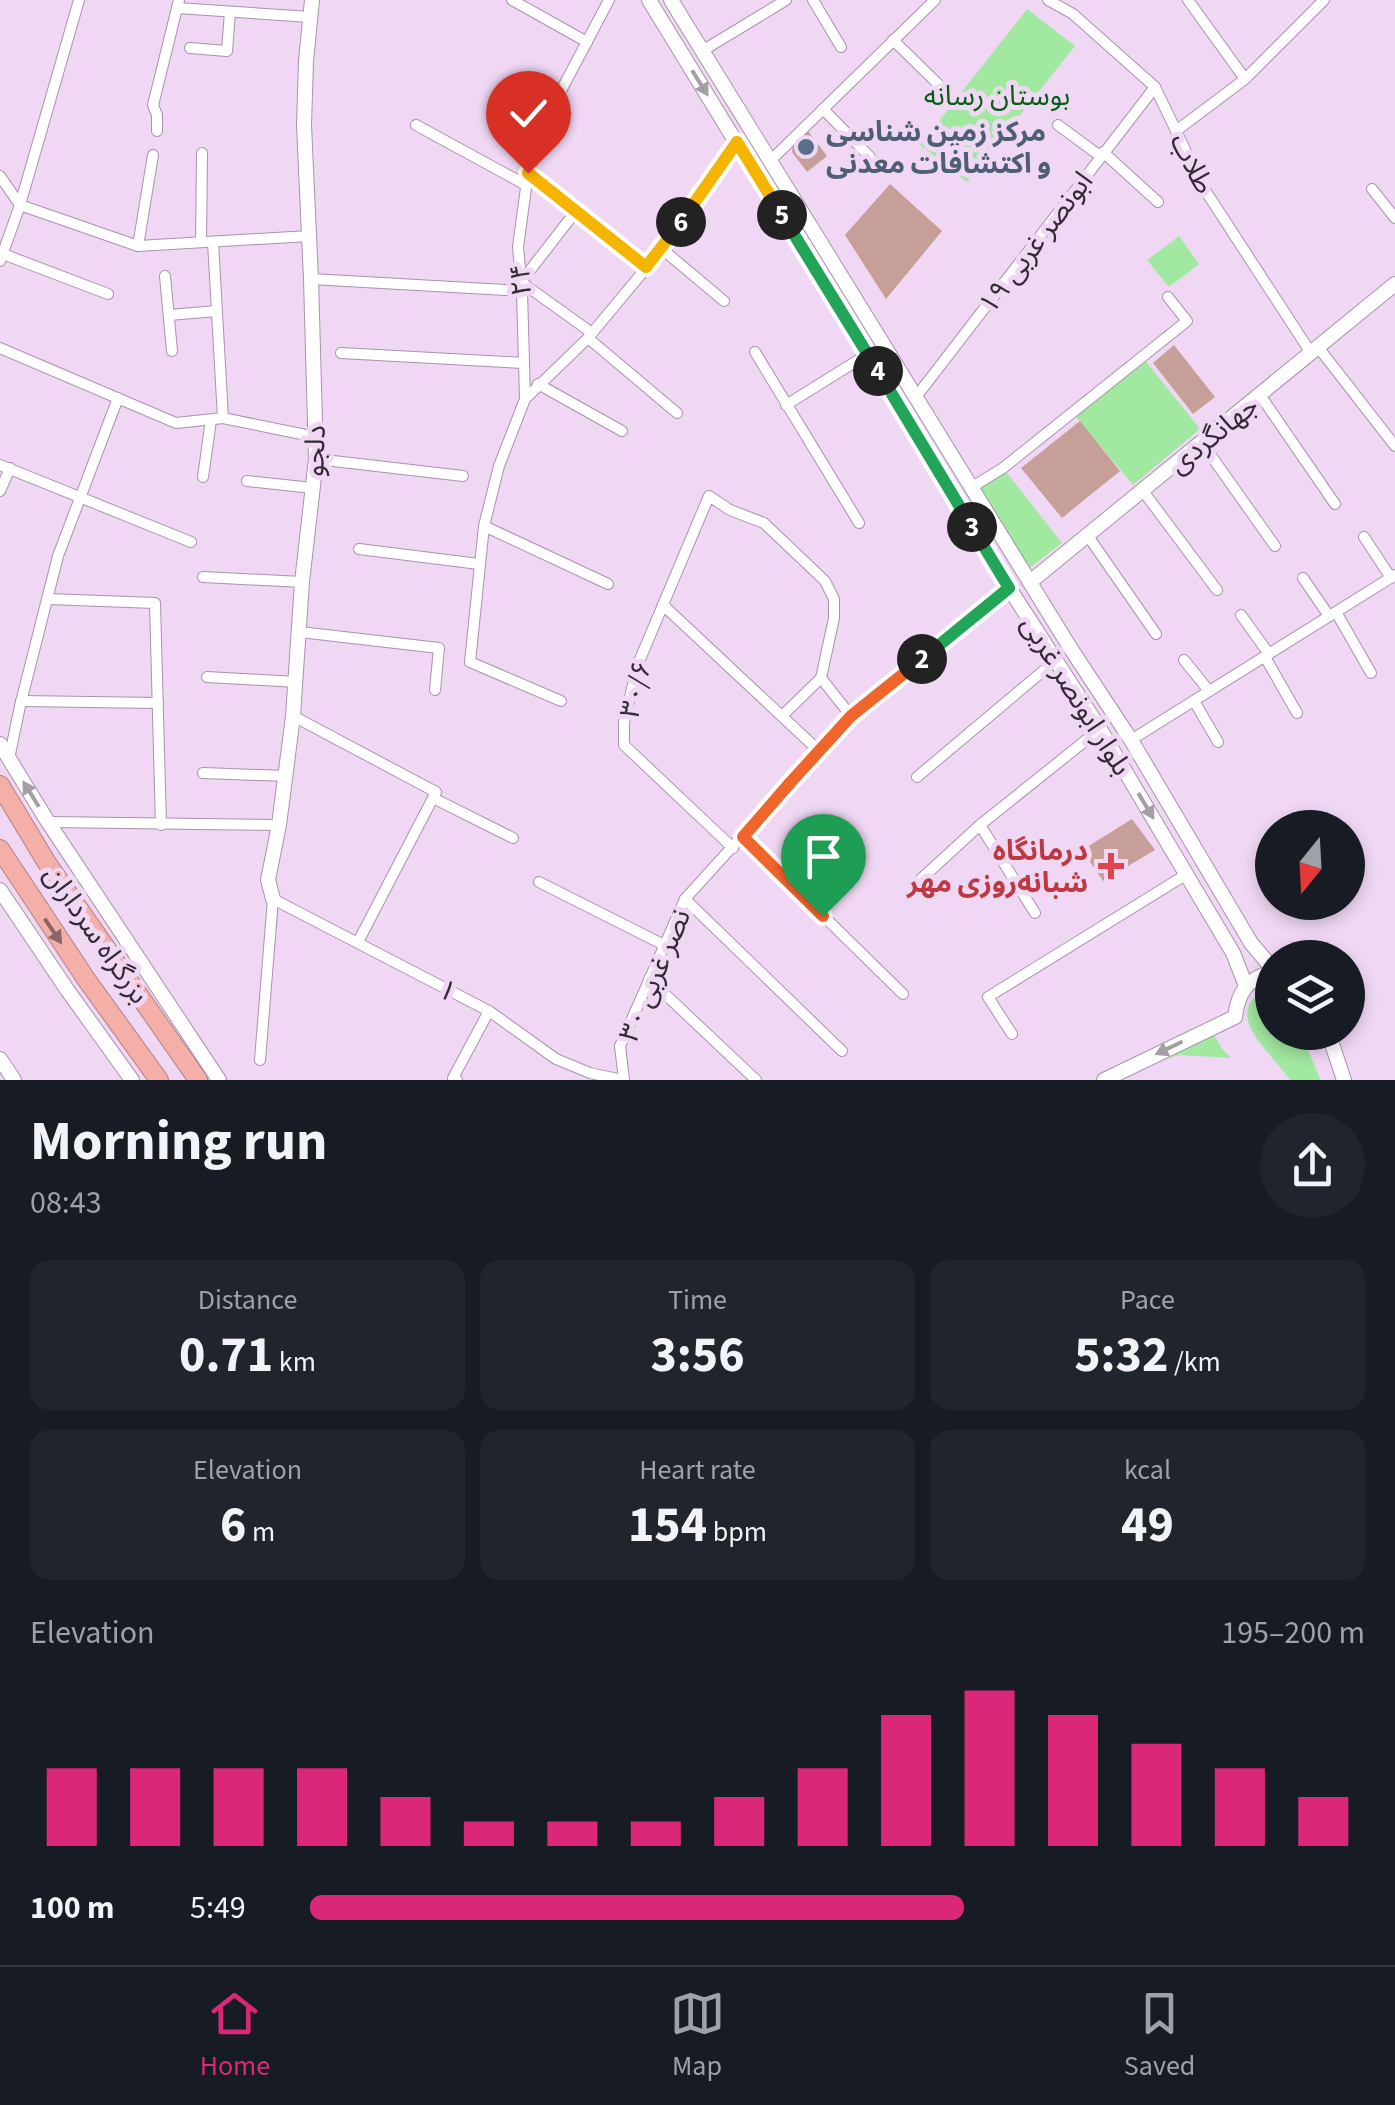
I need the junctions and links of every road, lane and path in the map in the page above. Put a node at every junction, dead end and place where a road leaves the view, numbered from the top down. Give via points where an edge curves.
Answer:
1 (79, 0) edge
2 (312, 0) edge
3 (512, 0) edge
4 (609, 0) edge
5 (649, 0) edge
6 (671, 0) edge
7 (786, 0) edge
8 (813, 0) edge
9 (935, 0) edge
10 (1048, 0) edge
11 (1188, 0) edge
12 (1323, 0) edge
13 (178, 4) edge
14 (230, 12) junction
15 (310, 17) junction
16 (893, 40) junction
17 (587, 42) junction
18 (841, 47) dead end
19 (190, 48) dead end
20 (702, 51) junction
21 (1245, 79) junction
22 (938, 84) dead end
23 (1155, 87) junction
24 (824, 109) junction
25 (1058, 125) dead end
26 (416, 126) dead end
27 (157, 131) dead end
28 (1176, 131) junction
29 (737, 142) junction
30 (202, 153) dead end
31 (1102, 154) junction
32 (153, 155) dead end
33 (870, 156) dead end
34 (770, 161) junction
35 (0, 176) edge
36 (527, 179) junction
37 (1372, 189) dead end
38 (1158, 202) dead end
39 (20, 205) junction
40 (576, 212) junction
41 (1395, 218) edge
42 (308, 236) junction
43 (207, 242) junction
44 (138, 246) junction
45 (662, 249) junction
46 (1, 258) edge
47 (646, 267) junction
48 (165, 276) dead end
49 (311, 278) junction
50 (1395, 284) edge
51 (522, 286) junction
52 (108, 294) dead end
53 (1168, 298) dead end
54 (724, 300) dead end
55 (217, 311) junction
56 (169, 315) junction
57 (590, 336) junction
58 (0, 348) edge
59 (1315, 350) junction
60 (172, 351) dead end
61 (341, 352) dead end
62 (754, 352) dead end
63 (868, 354) junction
64 (524, 363) junction
65 (538, 384) junction
66 (1260, 394) junction
67 (118, 398) junction
68 (916, 398) junction
69 (525, 399) junction
70 (786, 404) junction
71 (677, 413) dead end
72 (223, 418) junction
73 (210, 420) junction
74 (622, 432) dead end
75 (316, 437) junction
76 (1202, 442) junction
77 (1395, 446) edge
78 (316, 459) junction
79 (5, 466) edge
80 (463, 476) dead end
81 (203, 477) dead end
82 (247, 481) dead end
83 (972, 487) junction
84 (313, 488) junction
85 (0, 491) edge
86 (1143, 491) junction
87 (81, 496) junction
88 (1335, 504) dead end
89 (859, 523) dead end
90 (484, 526) junction
91 (1088, 536) junction
92 (1364, 537) dead end
93 (191, 542) dead end
94 (1275, 546) dead end
95 (359, 549) dead end
96 (479, 564) junction
97 (203, 576) dead end
98 (1393, 576) edge
99 (1303, 578) dead end
100 (302, 582) junction
101 (1030, 582) junction
102 (608, 584) dead end
103 (1009, 588) junction
104 (1217, 590) dead end
105 (48, 598) junction
106 (663, 605) junction
107 (1332, 614) junction
108 (1241, 615) dead end
109 (300, 632) junction
110 (1156, 634) dead end
111 (1267, 655) junction
112 (1184, 660) dead end
113 (1055, 661) junction
114 (1371, 672) dead end
115 (207, 677) dead end
116 (820, 678) junction
117 (297, 682) junction
118 (435, 690) dead end
119 (1209, 692) junction
120 (21, 701) junction
121 (561, 701) dead end
122 (1194, 701) junction
123 (158, 704) junction
124 (1298, 713) dead end
125 (293, 716) junction
126 (782, 716) junction
127 (851, 716) junction
128 (1100, 729) junction
129 (1131, 740) junction
130 (1218, 742) dead end
131 (0, 744) edge
132 (819, 751) junction
133 (9, 759) junction
134 (203, 773) dead end
135 (286, 776) junction
136 (917, 777) dead end
137 (0, 785) edge
138 (435, 795) junction
139 (48, 822) junction
140 (161, 825) junction
141 (279, 825) junction
142 (980, 825) junction
143 (743, 837) junction
144 (513, 838) dead end
145 (733, 848) junction
146 (0, 850) edge
147 (1186, 874) junction
148 (920, 880) dead end
149 (540, 882) dead end
150 (0, 890) edge
151 (273, 899) junction
152 (685, 900) junction
153 (1035, 913) dead end
154 (358, 942) junction
155 (664, 944) junction
156 (1255, 948) edge
157 (86, 979) junction
158 (1255, 979) edge
159 (649, 980) junction
160 (1246, 986) junction
161 (68, 991) junction
162 (904, 994) dead end
163 (489, 1011) junction
164 (1012, 1034) dead end
165 (1334, 1050) edge
166 (842, 1051) dead end
167 (0, 1059) edge
168 (260, 1060) dead end
169 (14, 1080) edge
170 (132, 1080) edge
171 (159, 1080) edge
172 (198, 1080) edge
173 (219, 1080) edge
174 (457, 1080) edge
175 (623, 1080) edge
176 (756, 1080) edge
177 (1104, 1080) edge
178 (1344, 1080) edge

1 - 39 street
2 - 15 main road, دلجو
3 - 17 street
4 - 17 street, ۲۴
5 -> 29 main road, بلوار ابونصر غربی
6 - 20 main road, بلوار ابونصر غربی
7 - 20 street
8 - 18 street
9 - 16 street
10 - 23 street, طلاب
11 - 21 street
12 - 21 street
13 - 14 street
13 - 27 street via 154,105
14 - 15 street
14 - 19 street via 227,52
15 - 42 main road, دلجو via 304,125
16 - 22 street
16 - 24 street
17 - 36 street, ۲۴ via 545,122
20 - 34 main road, بلوار ابونصر غربی
21 - 28 street
23 - 28 street, طلاب
23 - 31 street, ابونصر غربی ۱۹
24 - 33 street
24 - 34 street
25 - 31 street
26 - 36 street
28 - 59 street, طلاب via 1203,187
29 - 45 street
29 - 63 main road, بلوار ابونصر غربی
30 - 43 street
31 - 38 street
31 - 68 street, ابونصر غربی ۱۹
32 - 44 street
34 - 68 main road, بلوار ابونصر غربی
35 - 39 street
36 - 40 street
36 - 51 street, ۲۴ via 518,247
37 - 41 street
39 - 44 street
39 - 46 street
40 - 47 street
40 - 51 street
42 - 43 street
42 - 49 main road, دلجو
43 - 44 street
43 - 55 street
45 - 47 street
45 - 54 street
46 - 52 street
47 - 57 street
48 - 56 street
49 - 51 street
49 - 75 main road, دلجو
50 - 59 main road, جهانگردی
51 - 57 street
51 - 64 street, ۲۴
53 - 83 street via 1186,321
55 - 56 street
55 - 72 street
56 - 60 street
57 - 65 street
57 - 71 street
58 - 67 street
59 - 66 main road, جهانگردی
59 - 77 street, طلاب
61 - 64 street
62 - 70 street
63 - 70 street
63 - 103 main road, بلوار ابونصر غربی
64 - 69 street, ۲۴
65 - 69 street
65 - 74 street
66 - 76 main road, جهانگردی
66 - 88 street
67 - 73 street via 176,423
67 - 87 street
68 - 83 main road, بلوار ابونصر غربی
69 - 90 street
70 - 89 street
72 - 73 street
72 - 75 street
73 - 81 street
75 - 78 main road, دلجو
76 - 86 main road, جهانگردی
76 - 94 street
78 - 80 street
78 - 84 main road, دلجو
79 - 85 street
79 - 87 street
82 - 84 street
83 - 101 main road, بلوار ابونصر غربی
84 - 100 main road, دلجو
86 - 91 main road, جهانگردی
86 - 104 street
87 - 93 street
87 - 105 street
90 - 96 street
90 - 102 street
91 - 101 main road, جهانگردی
91 - 110 street
92 - 98 street
95 - 96 street
96 - 121 street via 470,662
97 - 100 street
98 - 107 street
99 - 107 street
100 - 109 main road, دلجو
101 - 129 main road, بلوار ابونصر غربی
103 - 113 main road, بلوار ابونصر غربی
103 - 127 street, نصر غربی ۳۰
105 - 120 street
105 - 123 street via 154,603
106 - 116 street, ۳۰/۶ via 708,496 764,523 825,580 834,618
106 - 126 street
106 - 145 street, ۳۰/۶ via 638,664 624,745
107 - 111 street
107 - 114 street
108 - 111 street
109 - 117 main road, دلجو
109 - 118 street via 439,648
111 - 119 street
111 - 124 street
112 - 119 street
113 - 128 main road, بلوار ابونصر غربی
113 - 136 street
115 - 117 street
116 - 126 street
116 - 127 street
117 - 125 main road, دلجو
119 - 122 street
120 - 123 street
120 - 133 street
122 - 129 street
122 - 130 street
123 - 140 street
125 - 135 main road, دلجو
125 - 138 street
126 - 132 street
127 - 132 street, نصر غربی ۳۰
128 - 142 street
128 -> 147 main road, بلوار ابونصر غربی
129 - 156 main road, بلوار ابونصر غربی
131 - 133 main road
132 - 143 street, نصر غربی ۳۰
139 -> 133 main road
134 - 135 street
135 - 141 main road, دلجو
137 - 172 highway, بزرگراه سرداران
138 - 144 street
138 - 154 street
139 - 140 street
139 - 173 main road
140 - 141 street
141 - 151 main road, دلجو via 268,880
142 - 148 street
142 - 153 street
143 - 145 street, نصر غربی ۳۰
143 - 162 street
145 - 152 street, نصر غربی ۳۰
146 -> 157 highway, بزرگراه سرداران
147 - 160 main road, بلوار ابونصر غربی
147 - 164 street via 988,996
149 - 155 street
150 - 161 main road
151 - 154 street, ۱
151 - 168 street
152 - 155 street, نصر غربی ۳۰
152 - 166 street
154 - 163 street, ۱
155 - 159 street, نصر غربی ۳۰
157 - 161 highway
157 - 171 highway, بزرگراه سرداران
158 - 160 main road
159 - 175 street, نصر غربی ۳۰ via 620,1046
159 - 176 street
160 -> 177 main road via 1235,1016
161 - 170 main road
163 - 174 street
163 - 175 street, ۱ via 556,1059
165 - 178 main road
167 - 169 main road

